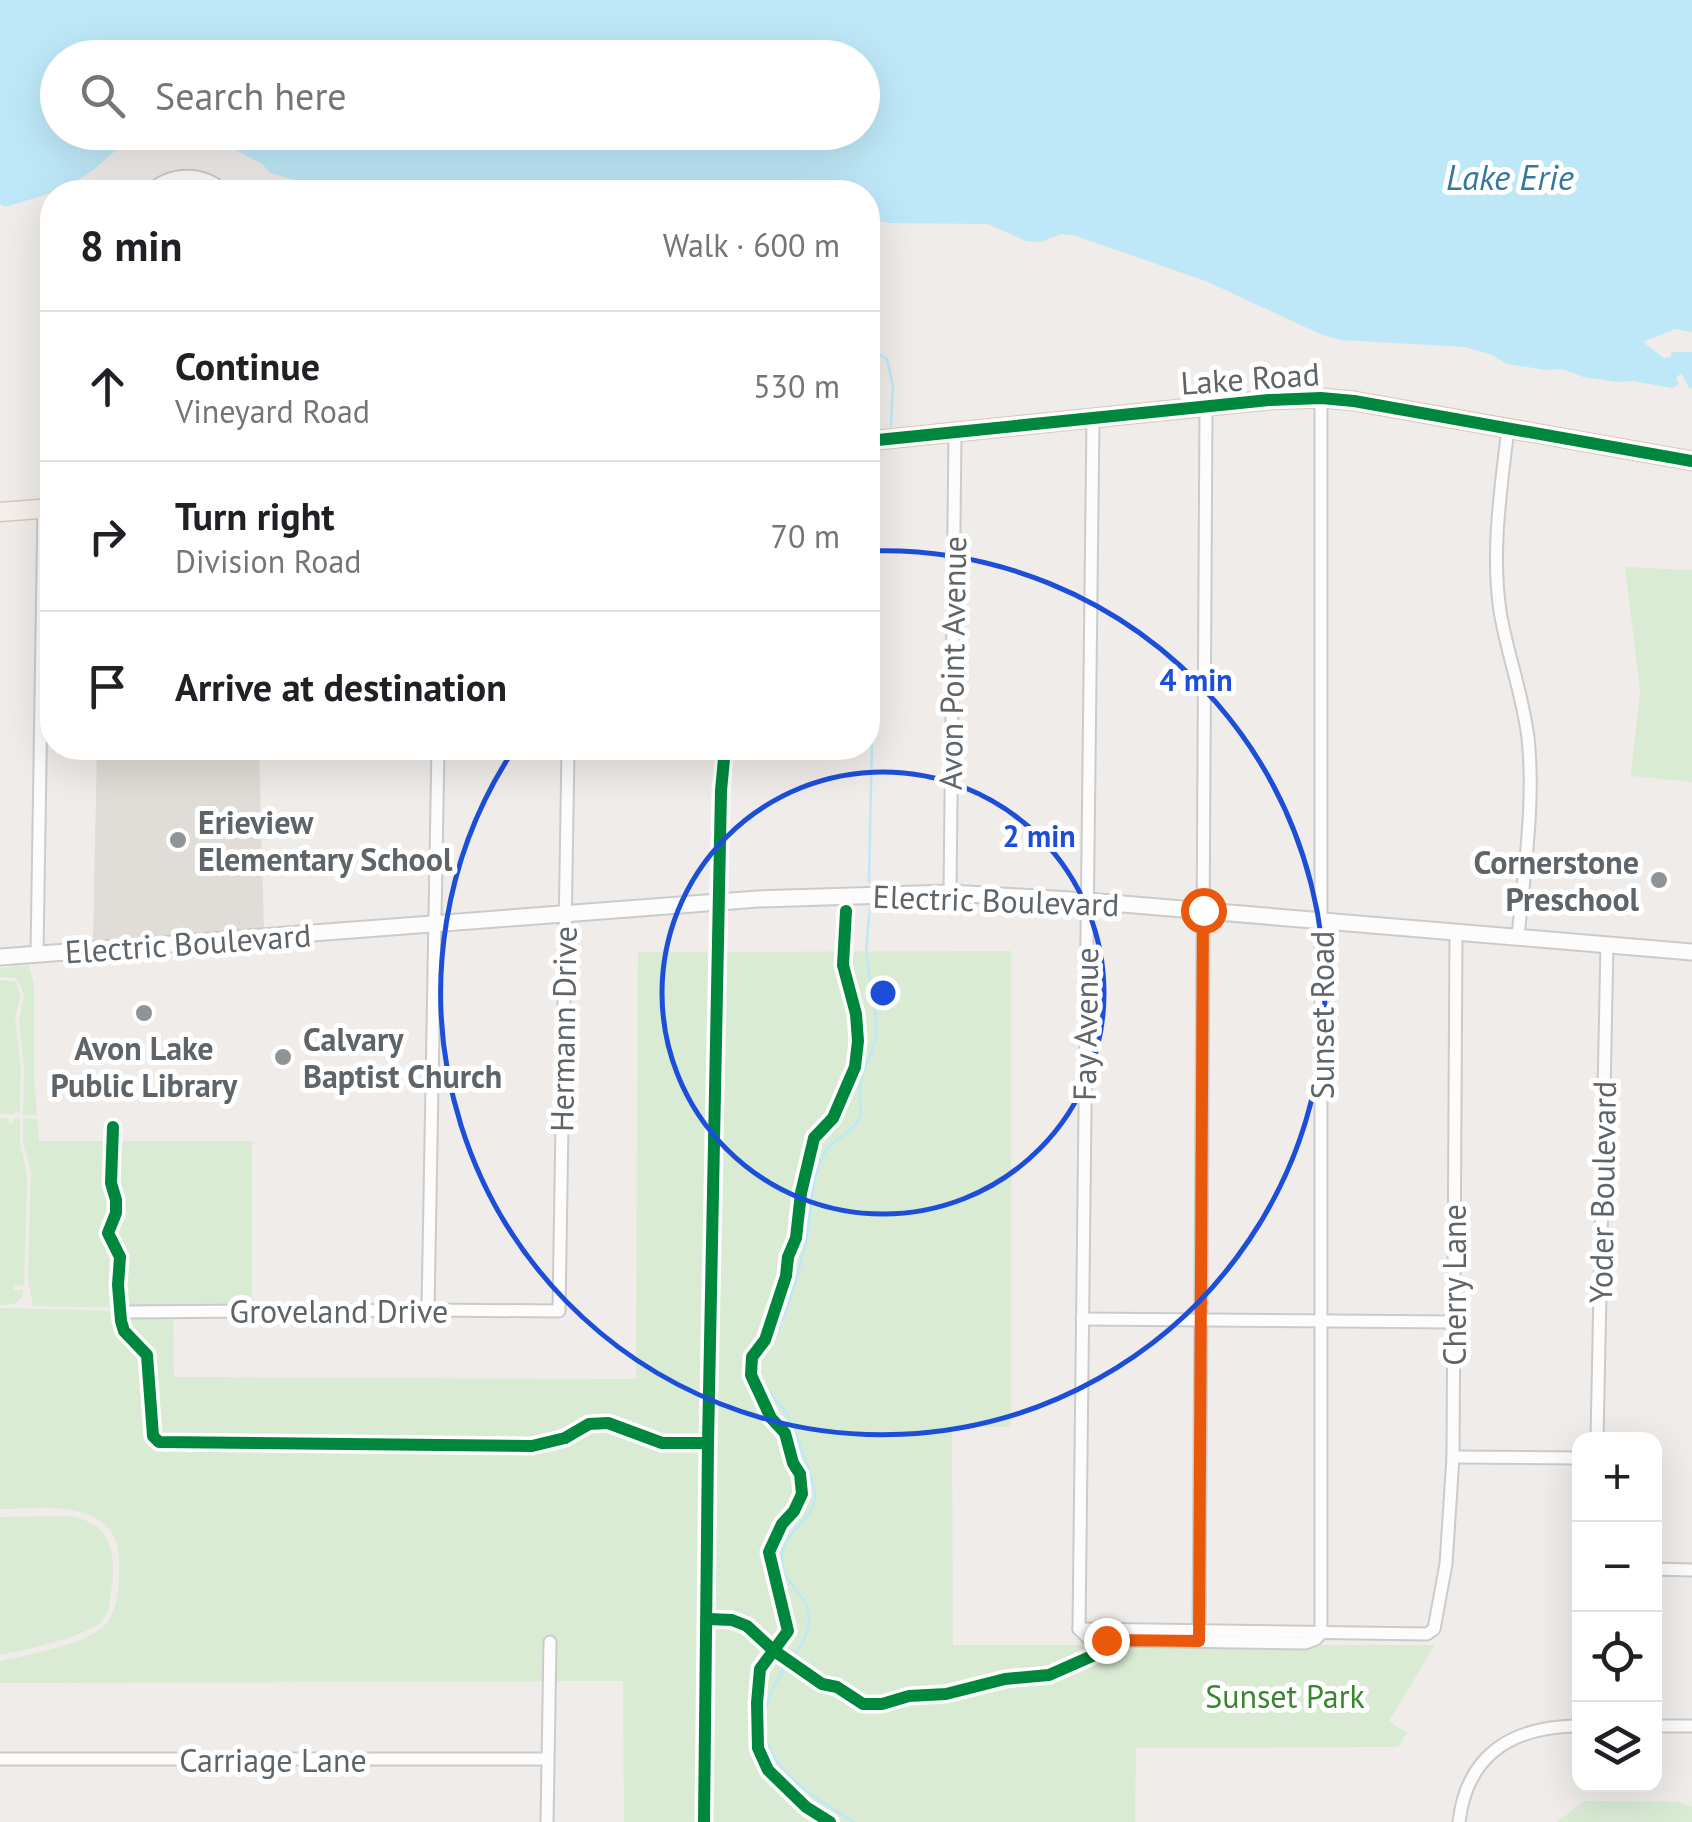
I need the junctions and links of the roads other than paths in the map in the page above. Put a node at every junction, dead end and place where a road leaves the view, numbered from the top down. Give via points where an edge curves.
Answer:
1 (169, 180) edge
2 (206, 180) edge
3 (1321, 398) junction
4 (1206, 406) junction
5 (1093, 418) junction
6 (1508, 428) junction
7 (955, 432) junction
8 (880, 440) edge
9 (1692, 461) edge
10 (40, 509) edge
11 (0, 512) edge
12 (42, 760) edge
13 (438, 760) edge
14 (568, 760) edge
15 (723, 760) edge
16 (950, 893) junction
17 (1088, 900) junction
18 (719, 902) junction
19 (1203, 910) junction
20 (566, 914) junction
21 (1322, 920) junction
22 (435, 924) junction
23 (1456, 932) junction
24 (1518, 937) junction
25 (1607, 944) junction
26 (1692, 952) edge
27 (37, 954) junction
28 (0, 957) edge
29 (428, 1310) junction
30 (120, 1312) dead end
31 (558, 1312) joint
32 (1082, 1319) junction
33 (1201, 1320) junction
34 (1322, 1322) junction
35 (1454, 1322) junction
36 (1597, 1432) edge
37 (1453, 1457) junction
38 (1572, 1458) edge
39 (1662, 1569) edge
40 (1688, 1570) edge
41 (1321, 1632) junction
42 (1199, 1636) junction
43 (550, 1642) dead end
44 (1572, 1726) edge
45 (1662, 1726) edge
46 (1692, 1726) edge
47 (547, 1759) junction
48 (0, 1760) edge
49 (547, 1822) edge
50 (1458, 1822) edge

1 - 2 street
3 - 4 main road, Lake Road
3 - 6 main road, Lake Road
3 - 21 street, Sunset Road
4 - 5 main road, Lake Road
4 - 19 street
5 - 7 main road, Lake Road
5 - 17 street, Fay Avenue
6 - 9 main road, Lake Road
6 - 24 street via 1497,581 1530,772
7 - 8 main road, Lake Road
7 - 16 street, Avon Point Avenue
10 - 11 main road
12 - 27 street
13 - 22 street
14 - 20 street, Hermann Drive
15 - 18 street
16 - 17 street, Electric Boulevard
16 - 18 street, Electric Boulevard
17 - 19 street, Electric Boulevard
17 - 32 street, Fay Avenue
18 - 20 street, Electric Boulevard
19 - 21 street, Electric Boulevard
19 - 33 street
20 - 22 street, Electric Boulevard
20 - 31 street, Hermann Drive
21 - 23 street, Electric Boulevard
21 - 34 street, Sunset Road
22 - 27 street, Electric Boulevard
22 - 29 street
23 - 24 street, Electric Boulevard
23 - 35 street, Cherry Lane
24 - 25 street, Electric Boulevard
25 - 26 street, Electric Boulevard
25 - 36 street, Yoder Boulevard
27 - 28 street, Electric Boulevard
29 - 30 street, Groveland Drive
29 - 31 street, Groveland Drive
32 - 33 street
32 - 42 street, Fay Avenue via 1079,1629 1106,1640
33 - 34 street
33 - 42 street
34 - 35 street
34 - 41 street, Sunset Road
35 - 37 street, Cherry Lane
37 - 38 street
37 - 41 street, Cherry Lane via 1434,1628 1427,1634
39 - 40 street
41 - 42 street via 1305,1642
43 - 47 street
44 - 50 street via 1528,1732 1496,1750 1472,1778
45 - 46 street
47 - 48 street, Carriage Lane
47 - 49 street

